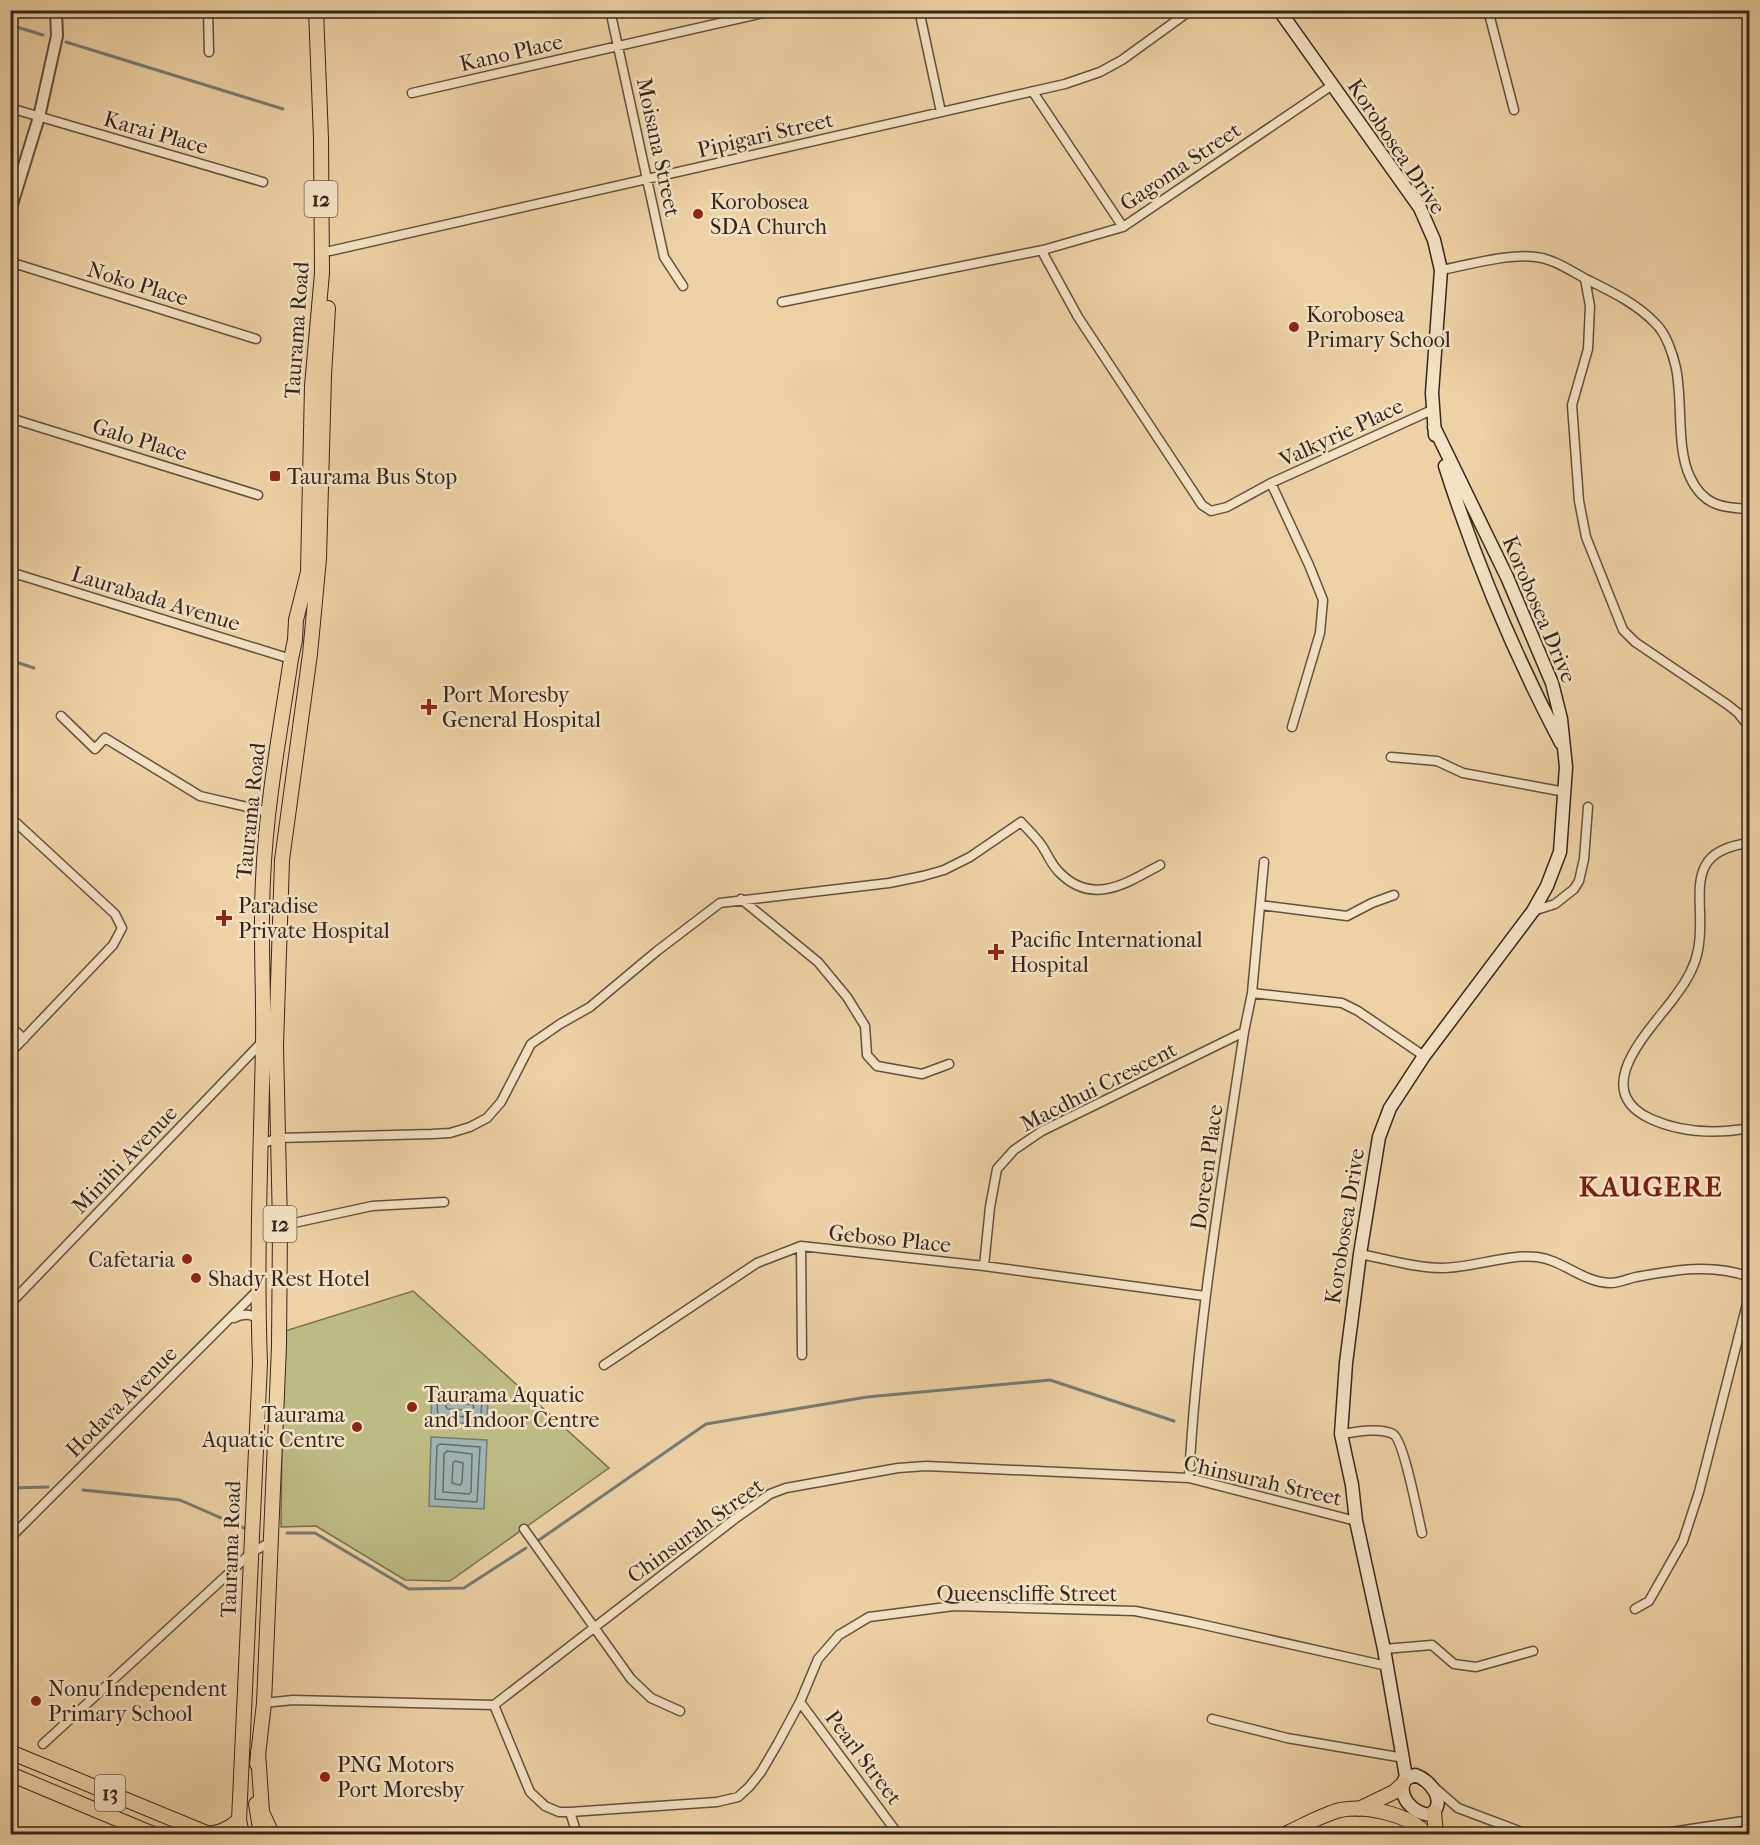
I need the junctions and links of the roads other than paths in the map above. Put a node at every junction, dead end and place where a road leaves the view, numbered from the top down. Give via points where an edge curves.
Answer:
1 (56, 10) edge
2 (208, 10) edge
3 (316, 10) edge
4 (324, 10) edge
5 (610, 10) edge
6 (777, 10) edge
7 (919, 10) edge
8 (1191, 10) edge
9 (1279, 10) edge
10 (1488, 10) edge
11 (618, 46) junction
12 (209, 52) dead end
13 (1331, 86) junction
14 (1033, 92) junction
15 (412, 93) dead end
16 (10, 108) edge
17 (1514, 110) dead end
18 (941, 112) junction
19 (39, 117) junction
20 (648, 179) junction
21 (263, 182) dead end
22 (10, 211) edge
23 (1123, 227) junction
24 (1043, 250) junction
25 (330, 251) junction
26 (10, 262) edge
27 (1441, 270) junction
28 (1585, 279) junction
29 (683, 286) dead end
30 (782, 302) dead end
31 (256, 339) dead end
32 (1432, 410) junction
33 (10, 418) edge
34 (1434, 427) junction
35 (1271, 483) junction
36 (258, 495) dead end
37 (1749, 509) edge
38 (10, 572) edge
39 (291, 659) junction
40 (61, 716) dead end
41 (1292, 727) dead end
42 (1749, 728) edge
43 (1563, 747) junction
44 (1391, 757) dead end
45 (1565, 792) junction
46 (1588, 807) dead end
47 (269, 812) junction
48 (10, 817) edge
49 (1749, 843) edge
50 (1264, 862) dead end
51 (1160, 865) dead end
52 (1395, 895) dead end
53 (741, 899) junction
54 (1260, 905) junction
55 (1533, 911) junction
56 (1252, 993) junction
57 (10, 1026) edge
58 (1244, 1032) junction
59 (24, 1039) junction
60 (264, 1040) junction
61 (10, 1053) edge
62 (1424, 1056) junction
63 (949, 1064) dead end
64 (1749, 1128) edge
65 (278, 1138) junction
66 (261, 1144) junction
67 (444, 1202) dead end
68 (280, 1226) junction
69 (801, 1246) junction
70 (1360, 1254) junction
71 (984, 1266) junction
72 (1749, 1277) edge
73 (279, 1283) junction
74 (258, 1286) junction
75 (1749, 1292) edge
76 (1204, 1296) junction
77 (10, 1304) edge
78 (227, 1322) junction
79 (259, 1322) junction
80 (802, 1355) dead end
81 (604, 1365) dead end
82 (1341, 1434) junction
83 (1189, 1478) junction
84 (1356, 1521) junction
85 (524, 1529) dead end
86 (1422, 1533) dead end
87 (10, 1538) edge
88 (271, 1542) junction
89 (252, 1552) junction
90 (1635, 1609) dead end
91 (594, 1627) junction
92 (1384, 1649) junction
93 (1533, 1651) dead end
94 (1387, 1666) junction
95 (800, 1702) junction
96 (264, 1703) junction
97 (494, 1704) junction
98 (680, 1712) dead end
99 (1212, 1719) dead end
100 (43, 1744) dead end
101 (10, 1752) edge
102 (258, 1752) junction
103 (1404, 1759) junction
104 (10, 1774) edge
105 (1422, 1777) junction
106 (1405, 1781) junction
107 (1432, 1786) junction
108 (1458, 1808) junction
109 (1359, 1809) junction
110 (1435, 1811) junction
111 (570, 1812) junction
112 (239, 1820) junction
113 (1749, 1820) edge
114 (153, 1834) edge
115 (209, 1834) edge
116 (242, 1834) edge
117 (261, 1834) edge
118 (272, 1834) edge
119 (577, 1834) edge
120 (898, 1834) edge
121 (1285, 1834) edge
122 (1426, 1834) edge
123 (1436, 1834) edge
124 (1527, 1834) edge
125 (1658, 1834) edge

1 - 19 street via 57,36
2 - 12 street
3 - 39 main road, Taurama Road / 12 via 322,273 312,386 308,572
4 - 25 main road, Taurama Road / 12
5 - 11 street, Moisana Street
6 - 11 street, Kano Place
7 - 18 street
8 - 14 street, Pipigari Street via 1100,72
9 - 13 main road, Korobosea Drive
10 - 17 street
11 - 15 street, Kano Place
11 - 20 street, Moisana Street
13 - 23 street, Gagoma Street
13 - 27 main road, Korobosea Drive via 1420,208
14 - 18 street, Pipigari Street
14 - 23 street, Gagoma Street
16 - 19 street, Karai Place
18 - 20 street, Pipigari Street
19 - 21 street, Karai Place
19 - 22 street
20 - 25 street, Pipigari Street
20 - 29 street, Moisana Street via 664,257
23 - 24 street
24 - 30 street
24 - 35 street via 1078,317 1202,505 1211,511 1227,507
25 - 65 main road, Taurama Road / 12 via 319,559 282,860 276,1046
26 - 31 street, Noko Place
27 - 28 street via 1521,256 1538,257
27 - 32 main road, Korobosea Drive
28 - 37 street via 1612,291 1657,324 1675,366 1684,456 1690,477 1700,492 1718,506
28 - 42 street via 1590,306 1588,349 1572,405 1581,516 1590,547 1623,630 1728,705
32 - 34 main road, Korobosea Drive
32 - 35 street, Valkyrie Place
33 - 36 street, Galo Place
34 - 43 main road, Korobosea Drive via 1447,475 1490,586
34 - 43 main road, Korobosea Drive via 1540,655 1558,702
35 - 41 street, Valkyrie Place via 1323,600 1320,633
38 - 39 street, Laurabada Avenue
39 - 47 main road, Taurama Road / 12
40 - 47 street via 95,749 105,738 200,796
43 - 45 main road, Korobosea Drive
44 - 45 street via 1437,760 1463,773
45 - 55 main road, Korobosea Drive via 1560,852
46 - 55 street via 1579,881 1555,904
47 - 60 main road, Taurama Road / 12 via 262,880
48 - 59 street via 114,914 122,928 113,945
49 - 64 street via 1718,851 1706,864 1698,897 1700,932 1692,969 1630,1057 1622,1084 1635,1108 1658,1122 1714,1132
50 - 54 street, Doreen Place
51 - 53 street via 1124,884 1105,889 1079,888 1059,872 1021,822 970,857 923,876
52 - 54 street via 1347,916
53 - 63 street via 818,962 847,997 865,1026 867,1055 878,1066 921,1074
53 - 65 street via 720,903 590,1007 531,1044 501,1102 487,1118 470,1127 432,1134
54 - 56 street, Doreen Place
55 - 62 main road, Korobosea Drive
56 - 58 street, Doreen Place
56 - 62 street via 1342,1003
57 - 59 street
58 - 71 street, Macdhui Crescent via 1042,1131 1014,1150 997,1169
58 - 76 street, Doreen Place
59 - 61 street
60 - 66 main road, Taurama Road / 12
60 - 77 street, Minihi Avenue
62 - 70 main road, Korobosea Drive via 1383,1122
65 - 66 street
65 - 68 main road, Taurama Road / 12
66 - 74 main road, Taurama Road / 12
67 - 68 street via 372,1206
68 - 73 main road, Taurama Road / 12
69 - 71 street, Geboso Place
69 - 80 street
69 - 81 street, Geboso Place via 757,1263
70 - 72 street via 1442,1268 1536,1257 1554,1260 1592,1280 1611,1283 1714,1268
70 - 82 main road, Korobosea Drive
71 - 76 street, Geboso Place
73 - 74 main road
73 - 88 main road, Taurama Road / 12
74 - 78 street, Hodava Avenue
74 - 79 main road, Taurama Road / 12
75 - 90 street via 1683,1541 1649,1601
76 - 83 street, Doreen Place
78 - 79 street via 246,1315
78 - 87 street, Hodava Avenue
79 - 89 main road, Taurama Road / 12
82 - 84 main road, Korobosea Drive
82 - 86 street via 1368,1430 1396,1437
83 - 84 street, Chinsurah Street
83 - 91 street, Chinsurah Street via 926,1466 786,1488 742,1513
84 - 92 main road, Korobosea Drive
85 - 91 street
88 - 89 street
88 - 96 main road, Taurama Road / 12
89 - 100 street
89 - 112 main road, Taurama Road / 12
91 - 97 street, Chinsurah Street
91 - 98 street via 631,1679 651,1698
92 - 93 street via 1432,1645 1454,1664 1476,1667
92 - 94 main road, Korobosea Drive
94 - 95 street, Queenscliffe Street via 1135,1611 954,1606 869,1617 851,1626 818,1659
94 - 103 main road, Korobosea Drive
95 - 111 street, Queenscliffe Street via 761,1772 738,1797 717,1802
95 - 120 street, Pearl Street
96 - 97 street via 293,1700
96 - 102 main road, Taurama Road / 12
97 - 111 street, Queenscliffe Street via 530,1792 545,1806
99 - 103 street via 1287,1738
101 - 115 main road, 13
102 - 117 main road, Taurama Road / 12 via 256,1805
102 - 118 main road via 262,1812
103 - 105 main road
103 - 106 main road, Korobosea Drive
104 - 114 main road, 13
105 - 106 main road via 1415,1775
105 - 107 main road
106 - 109 main road via 1394,1792
106 - 110 main road via 1403,1795 1419,1814 1430,1815
107 - 108 street
107 - 110 main road via 1437,1797
108 - 110 street
108 - 124 street
109 - 121 main road via 1325,1815
109 - 122 main road via 1405,1818
110 - 123 main road
111 - 119 street
112 - 115 main road via 224,1831
112 - 116 main road, Taurama Road / 12
113 - 125 street

